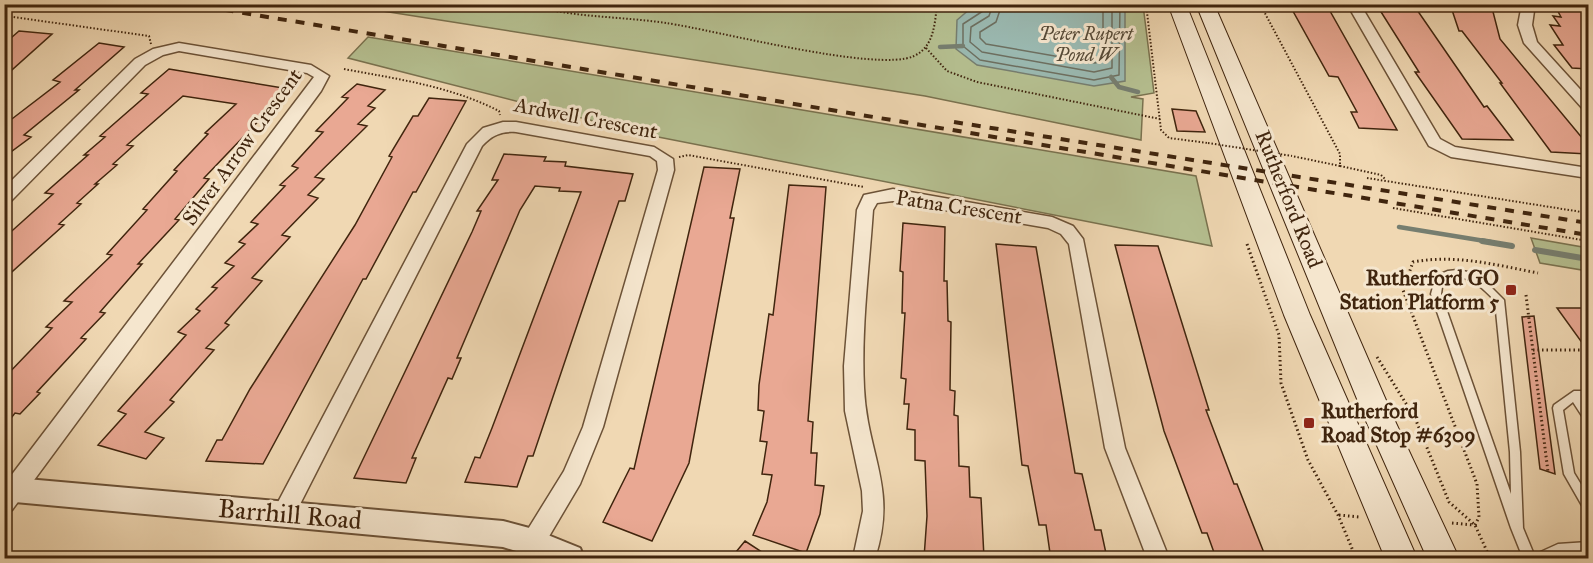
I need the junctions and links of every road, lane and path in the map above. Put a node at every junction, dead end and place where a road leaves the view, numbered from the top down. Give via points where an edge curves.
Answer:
1 (526, 4) edge
2 (937, 4) edge
3 (1146, 4) edge
4 (1178, 4) edge
5 (1205, 4) edge
6 (1260, 4) edge
7 (1353, 4) edge
8 (1529, 4) edge
9 (4, 21) edge
10 (926, 48) junction
11 (152, 54) junction
12 (344, 69) dead end
13 (1573, 88) junction
14 (1588, 88) edge
15 (1588, 106) edge
16 (1160, 119) junction
17 (501, 126) junction
18 (1210, 142) junction
19 (1284, 152) dead end
20 (1215, 154) dead end
21 (665, 159) junction
22 (1288, 162) dead end
23 (1340, 165) junction
24 (1588, 173) edge
25 (1367, 178) dead end
26 (1391, 182) junction
27 (878, 196) junction
28 (4, 198) edge
29 (1393, 208) dead end
30 (1588, 213) edge
31 (1243, 233) dead end
32 (1588, 241) edge
33 (1538, 273) dead end
34 (1526, 295) dead end
35 (1533, 350) junction
36 (1588, 350) edge
37 (1374, 352) dead end
38 (1574, 395) junction
39 (1588, 395) edge
40 (1588, 416) edge
41 (1548, 472) dead end
42 (8, 494) edge
43 (1588, 505) edge
44 (284, 513) junction
45 (1474, 525) junction
46 (1517, 528) junction
47 (533, 542) junction
48 (1588, 547) edge
49 (570, 558) edge
50 (864, 558) edge
51 (1158, 558) edge
52 (1356, 558) edge
53 (1401, 558) edge
54 (1443, 558) edge
55 (1491, 558) edge
56 (1529, 558) edge
57 (1540, 558) edge

1 - 10 path via 568,13 721,31 791,48 873,58 902,59
2 - 10 path
3 - 16 path
4 - 53 main road, Rutherford Road via 1297,315
5 - 54 main road, Rutherford Road via 1258,120 1356,367
6 - 23 path via 1340,154
7 - 24 street via 1434,142 1451,152
8 - 13 street via 1525,26 1531,44
9 - 11 path via 13,17 149,36
10 - 16 path via 947,71 977,82
11 - 28 street, Silver Arrow Crescent
11 - 42 street, Silver Arrow Crescent via 179,47 311,69 322,76
12 - 17 path via 484,102 499,111
13 - 14 street
13 - 15 street
16 - 18 path via 1161,130 1169,138
17 - 21 street, Ardwell Crescent via 654,152
17 - 44 street, Ardwell Crescent via 485,132 475,144
18 - 20 path
18 - 23 path, bridge
19 - 22 path
21 - 27 path via 688,155 866,187
21 - 47 street, Ardwell Crescent via 666,170 593,427 572,477
23 - 26 path via 1381,175
25 - 26 path
26 - 30 path
27 - 50 street, Patna Crescent via 870,199 865,210 854,390 876,505
27 - 51 street, Patna Crescent via 893,195 1041,221 1067,230 1077,243 1115,448
29 - 32 path
31 - 52 path via 1279,335 1281,383 1308,460
33 - 45 path via 1446,257 1413,262 1403,290 1477,484 1479,517
34 - 35 path
35 - 36 path
35 - 41 path
37 - 45 path via 1415,418 1449,502
38 - 39 lane
38 - 40 lane
38 - 43 lane via 1558,408 1569,474
42 - 44 street, Barrhill Road
44 - 47 street, Barrhill Road via 503,534
45 - 55 path
46 - 46 lane via 1515,452 1499,300 1482,281 1465,273 1449,273 1439,278 1436,294
46 - 56 lane
47 - 49 street, Barrhill Road
48 - 57 lane via 1558,549

